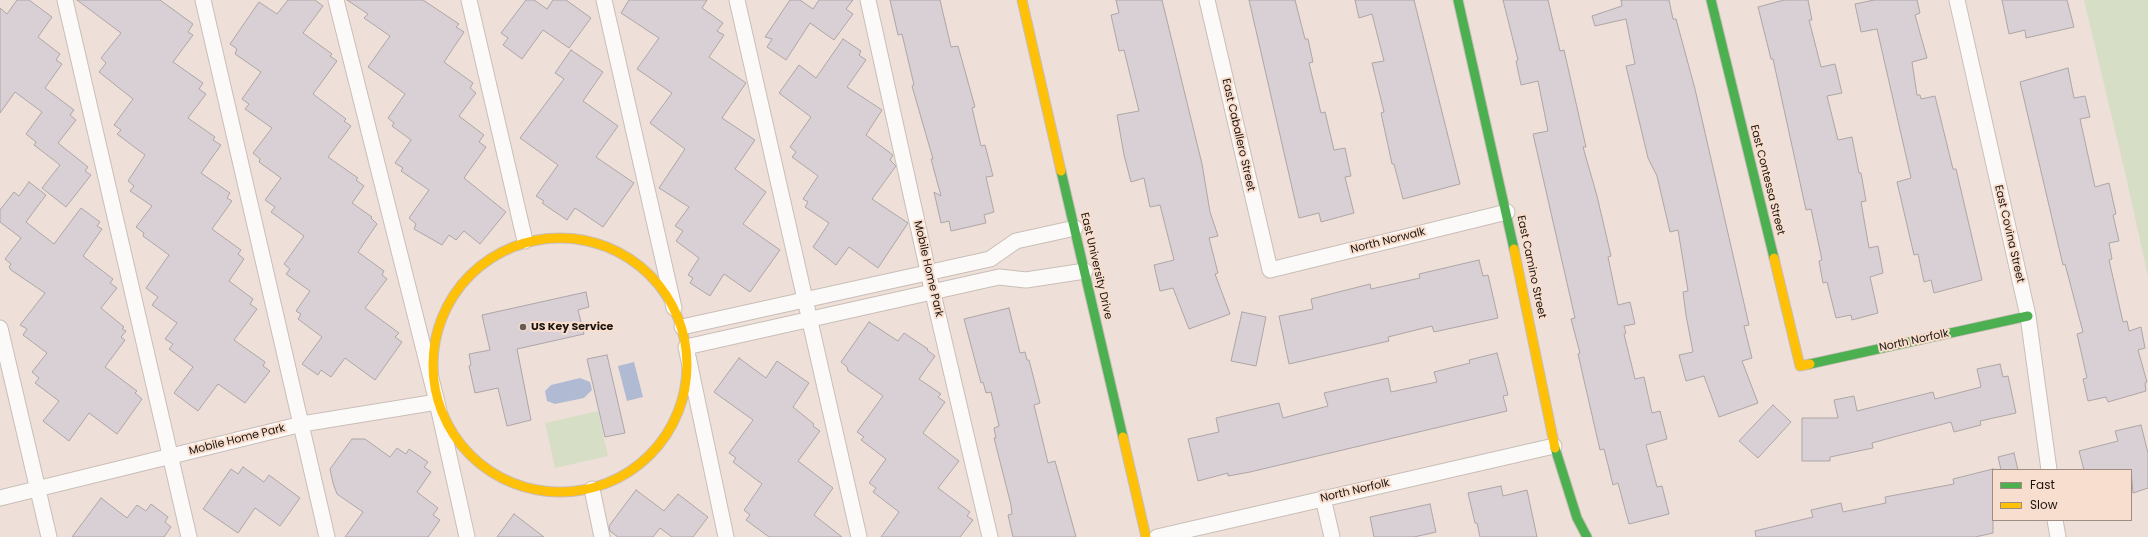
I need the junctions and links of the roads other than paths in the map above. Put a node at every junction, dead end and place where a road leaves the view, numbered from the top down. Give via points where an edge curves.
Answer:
1 (65, 0) edge
2 (203, 0) edge
3 (336, 0) edge
4 (469, 0) edge
5 (604, 0) edge
6 (737, 0) edge
7 (868, 0) edge
8 (1022, 0) edge
9 (1207, 0) edge
10 (1458, 0) edge
11 (1711, 0) edge
12 (1957, 0) edge
13 (1507, 212) junction
14 (1075, 228) junction
15 (525, 241) junction
16 (1270, 270) joint
17 (1085, 271) junction
18 (929, 273) junction
19 (933, 292) junction
20 (805, 300) junction
21 (674, 308) junction
22 (2028, 316) junction
23 (810, 321) junction
24 (682, 327) junction
25 (0, 328) edge
26 (686, 347) junction
27 (1800, 366) joint
28 (438, 402) junction
29 (302, 424) junction
30 (1554, 446) junction
31 (170, 457) junction
32 (2049, 469) edge
33 (38, 489) junction
34 (592, 489) junction
35 (0, 498) edge
36 (1323, 498) junction
37 (2055, 521) edge
38 (49, 537) edge
39 (189, 537) edge
40 (327, 537) edge
41 (467, 537) edge
42 (602, 537) edge
43 (726, 537) edge
44 (859, 537) edge
45 (990, 537) edge
46 (1146, 537) edge
47 (1157, 537) edge
48 (1332, 537) edge
49 (1587, 537) edge
50 (2058, 537) edge

1 - 31 street
2 - 29 street
3 - 28 street
4 - 15 street
5 - 21 street
6 - 20 street
7 - 18 street, Mobile Home Park
8 - 14 street, East University Drive
9 - 16 street, East Caballero Street
10 - 13 street, East Camino Street
11 - 27 street, East Contessa Street
12 - 22 street, East Covina Street
13 - 16 street, North Norwalk
13 - 30 street, East Camino Street
14 - 17 street, East University Drive
14 - 18 street via 1016,241 990,259
15 - 21 street via 569,236 612,248 648,272
15 - 28 street via 488,258 459,286 439,321 432,361
17 - 19 street via 1026,280 999,277
17 - 46 street, East University Drive
18 - 19 street, Mobile Home Park
18 - 20 street
19 - 23 street
19 - 45 street, Mobile Home Park
20 - 23 street
20 - 24 street
21 - 24 street
22 - 27 street, North Norfolk
22 - 32 street, East Covina Street
23 - 26 street
23 - 44 street
24 - 26 street
25 - 33 street
26 - 34 street via 686,384 675,420 654,451 626,474
26 - 43 street
28 - 29 street, Mobile Home Park
28 - 34 street via 454,437 481,465 515,485 553,492
28 - 41 street
29 - 31 street, Mobile Home Park
29 - 40 street
30 - 36 street, North Norfolk
30 - 49 street, East Camino Street via 1577,518
31 - 33 street, Mobile Home Park
31 - 39 street
33 - 35 street, Mobile Home Park
33 - 38 street
34 - 42 street
36 - 47 street, North Norfolk
36 - 48 street
37 - 50 street

